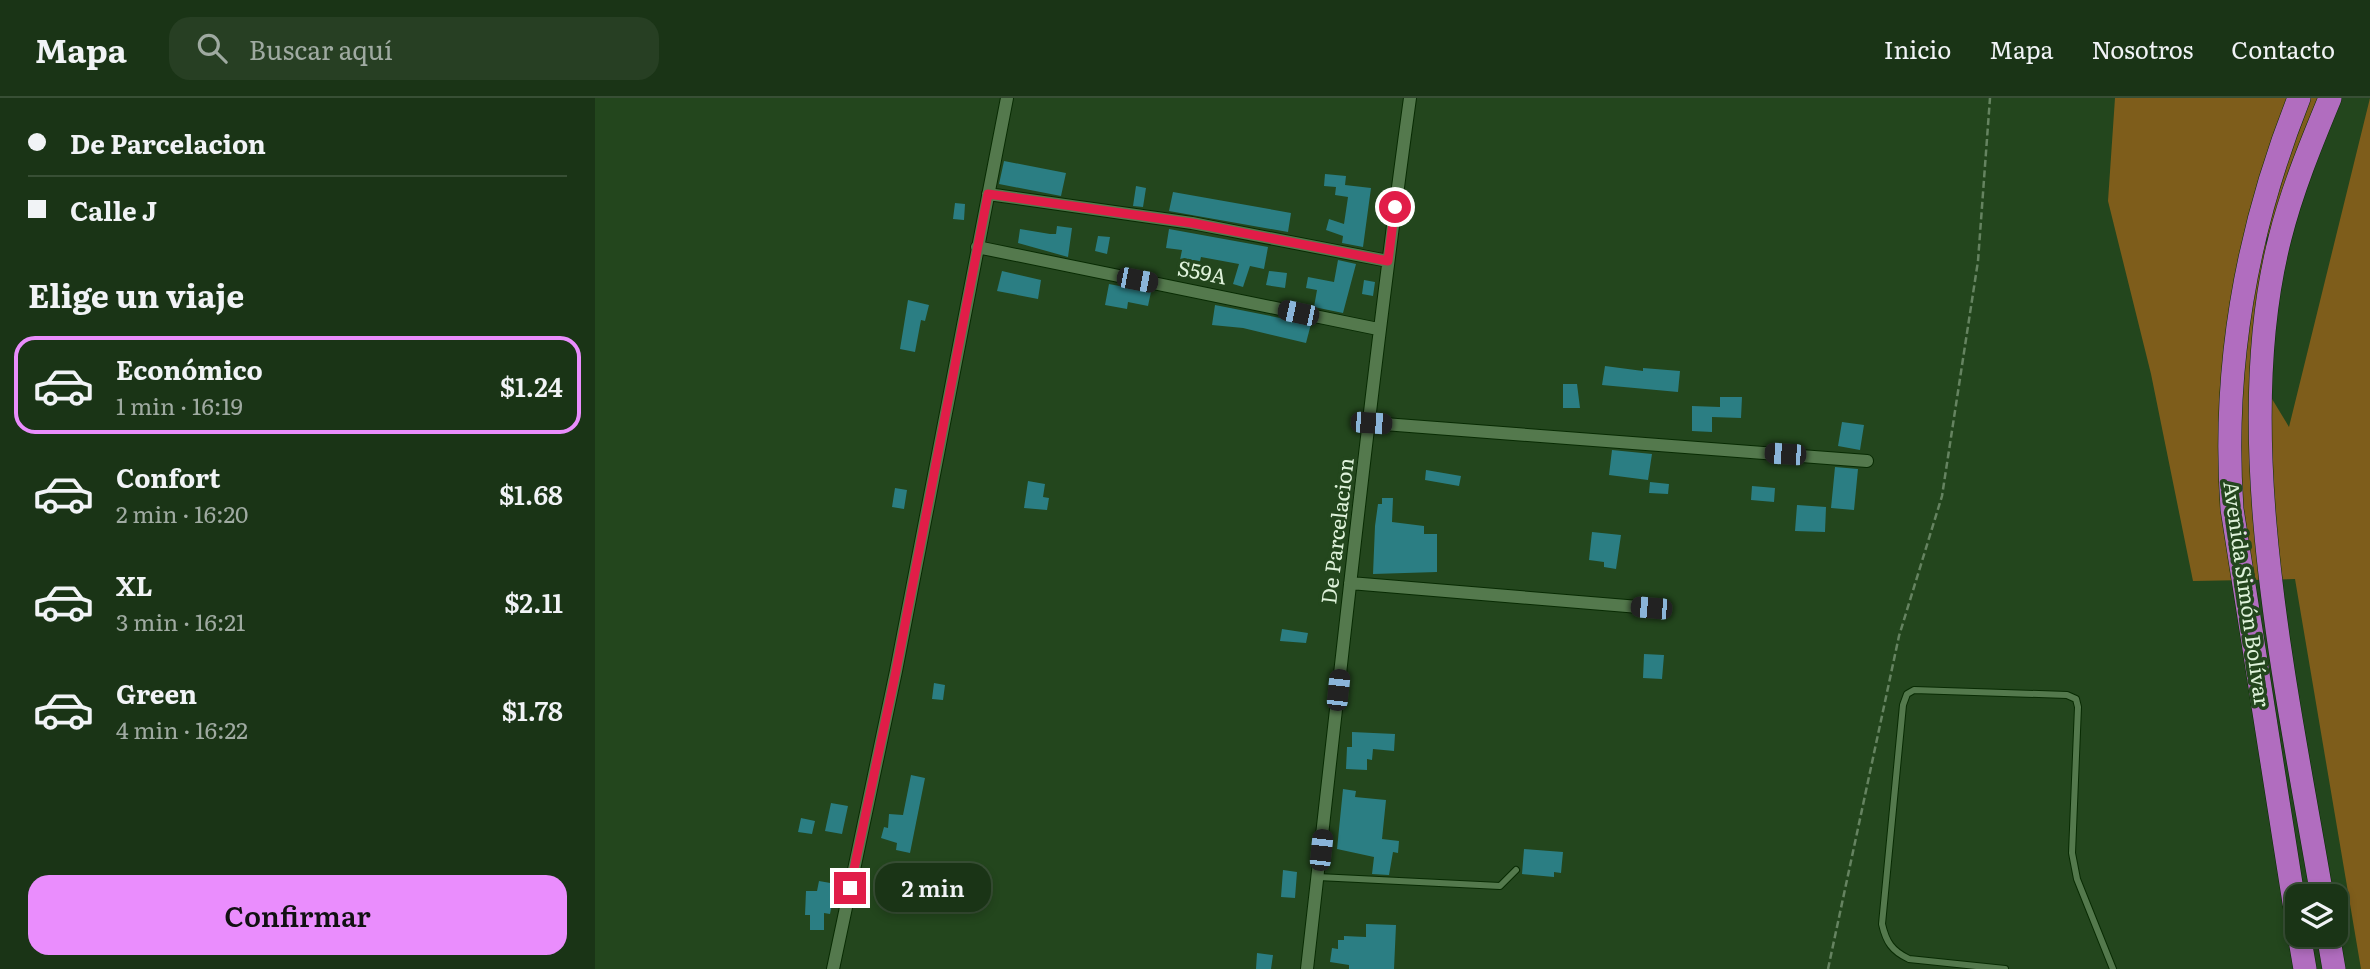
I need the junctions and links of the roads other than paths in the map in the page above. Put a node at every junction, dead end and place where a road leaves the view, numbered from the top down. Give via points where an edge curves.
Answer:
1 (1007, 98) edge
2 (1411, 98) edge
3 (2299, 98) edge
4 (2330, 98) edge
5 (988, 194) junction
6 (977, 247) junction
7 (1388, 261) junction
8 (1378, 329) junction
9 (1371, 423) junction
10 (1867, 461) dead end
11 (1350, 583) junction
12 (1651, 608) dead end
13 (1516, 870) dead end
14 (1318, 877) junction
15 (2291, 884) edge
16 (2320, 884) edge
17 (2301, 947) edge
18 (2330, 947) edge
19 (833, 969) edge
20 (1307, 969) edge
21 (2004, 969) edge
22 (2113, 969) edge
23 (2305, 969) edge
24 (2334, 969) edge

1 - 5 street
2 - 7 street, De Parcelacion
3 - 15 highway, Avenida Simón Bolívar via 2267,188 2242,295 2234,342 2229,465
4 - 16 highway, Avenida Simón Bolívar via 2280,239 2269,294 2261,414 2275,610
5 - 6 street
5 - 7 street via 1192,223
6 - 8 street, S59A
6 - 19 street
7 - 8 street, De Parcelacion
8 - 9 street, De Parcelacion
9 - 10 street
9 - 11 street, De Parcelacion
11 - 12 street
11 - 14 street, De Parcelacion
13 - 14 lane via 1500,886
14 - 20 street, De Parcelacion
17 - 23 highway
18 - 24 highway
21 - 22 lane via 1909,959 1896,953 1886,940 1882,924 1903,705 1907,694 1915,690 2076,699 2072,853 2077,879

